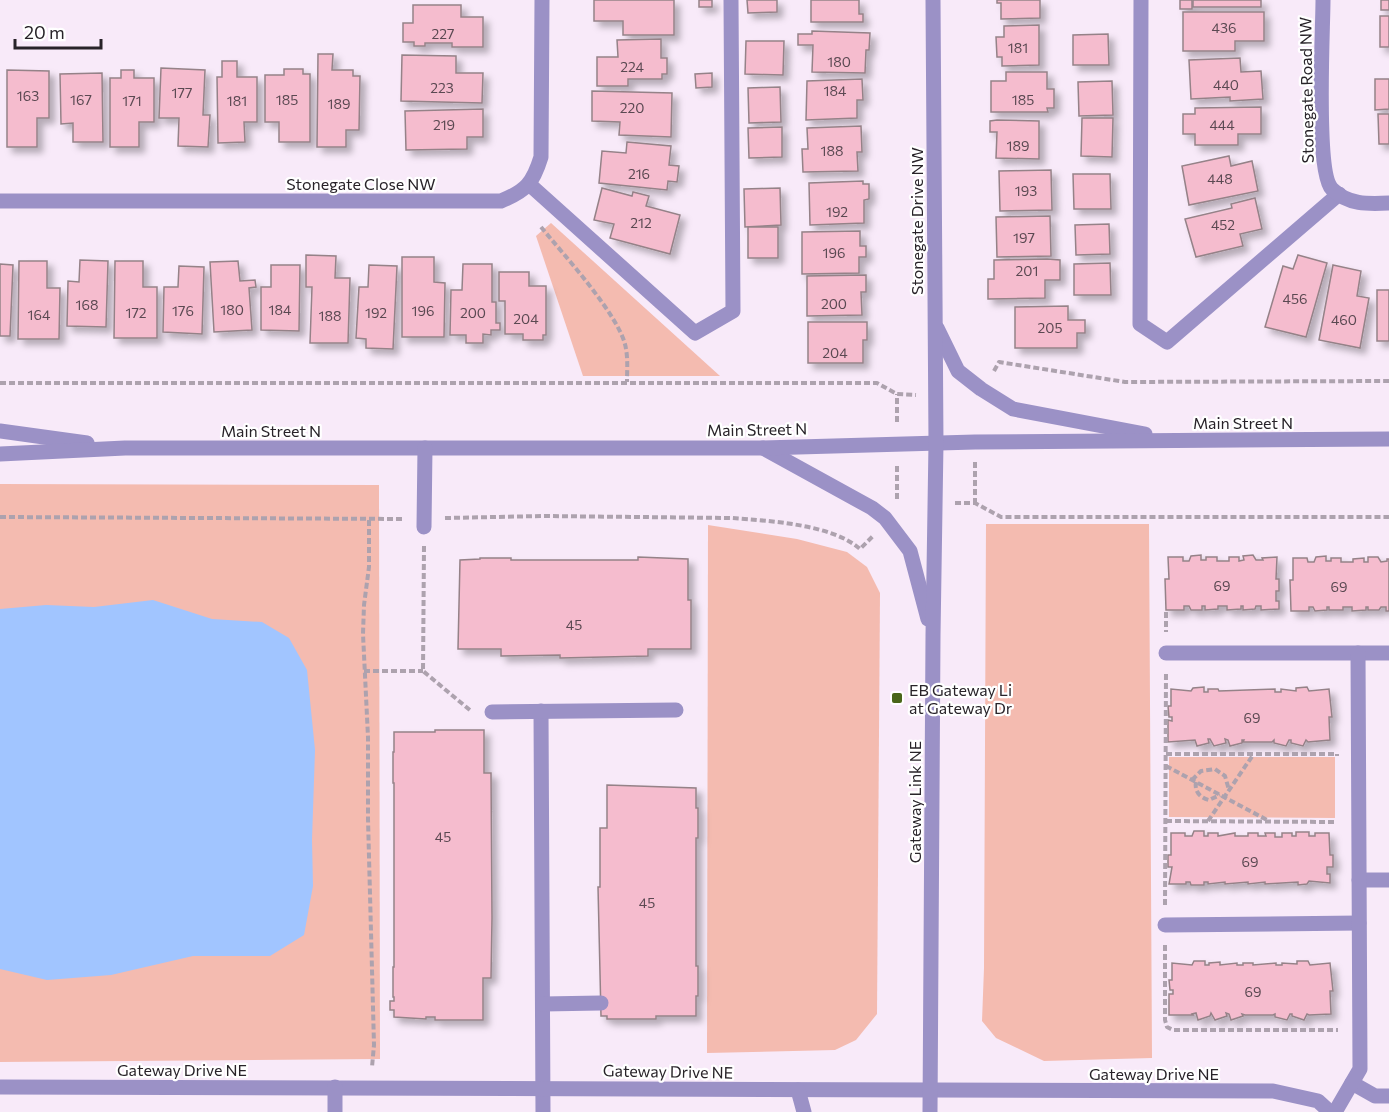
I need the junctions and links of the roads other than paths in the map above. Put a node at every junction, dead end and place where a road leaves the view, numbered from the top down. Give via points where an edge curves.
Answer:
1 (543, 0) edge
2 (731, 0) edge
3 (933, 0) edge
4 (1141, 0) edge
5 (1323, 0) edge
6 (529, 184) junction
7 (1339, 194) junction
8 (0, 201) edge
9 (1389, 203) edge
10 (935, 322) junction
11 (0, 431) edge
12 (1389, 439) edge
13 (1177, 441) junction
14 (936, 443) junction
15 (125, 448) junction
16 (425, 448) junction
17 (763, 448) junction
18 (0, 454) edge
19 (424, 527) road end
20 (933, 636) junction
21 (1166, 653) road end
22 (1358, 653) junction
23 (1389, 653) edge
24 (676, 710) dead end
25 (541, 711) junction
26 (492, 712) road end
27 (1359, 880) junction
28 (1389, 880) edge
29 (1359, 923) junction
30 (1165, 925) road end
31 (601, 1003) dead end
32 (543, 1004) junction
33 (1352, 1083) junction
34 (0, 1087) edge
35 (335, 1087) junction
36 (543, 1088) junction
37 (798, 1090) junction
38 (930, 1090) junction
39 (1389, 1096) edge
40 (335, 1112) edge
41 (543, 1112) edge
42 (804, 1112) edge
43 (930, 1112) edge
44 (1330, 1112) edge
45 (1335, 1112) edge

1 - 6 street via 541,157
2 - 6 street via 732,311 695,333
3 - 10 street, Stonegate Drive NW
4 - 7 street via 1140,324 1167,342
5 - 7 street, Stonegate Road NW via 1324,168 1330,188
6 - 8 street, Stonegate Close NW via 519,194 501,201
7 - 9 street via 1346,200 1367,204
10 - 13 street via 958,371 1014,409
10 - 14 street, Stonegate Drive NW
11 - 15 street, Main Street N
12 - 13 street, Main Street N
13 - 14 street, Main Street N
14 - 17 street, Main Street N
14 - 20 street, Gateway Link NE
15 - 16 street, Main Street N
15 - 18 street, Main Street N
16 - 17 street, Main Street N
16 - 19 street
17 - 20 street via 885,518 910,551
20 - 38 street, Gateway Link NE
21 - 22 street
22 - 23 street
22 - 27 street
24 - 25 street
25 - 26 street
25 - 32 street
27 - 28 street
27 - 29 street
29 - 30 street
29 - 33 street via 1360,1069
31 - 32 street
32 - 36 street
33 - 39 street via 1375,1096
33 - 45 street
34 - 35 street, Gateway Drive NE
35 - 36 street, Gateway Drive NE
35 - 40 street
36 - 37 street, Gateway Drive NE
36 - 41 street
37 - 38 street, Gateway Drive NE
37 - 42 street
38 - 43 street, Gateway Link NE
38 - 44 street, Gateway Drive NE via 1273,1091 1318,1101

